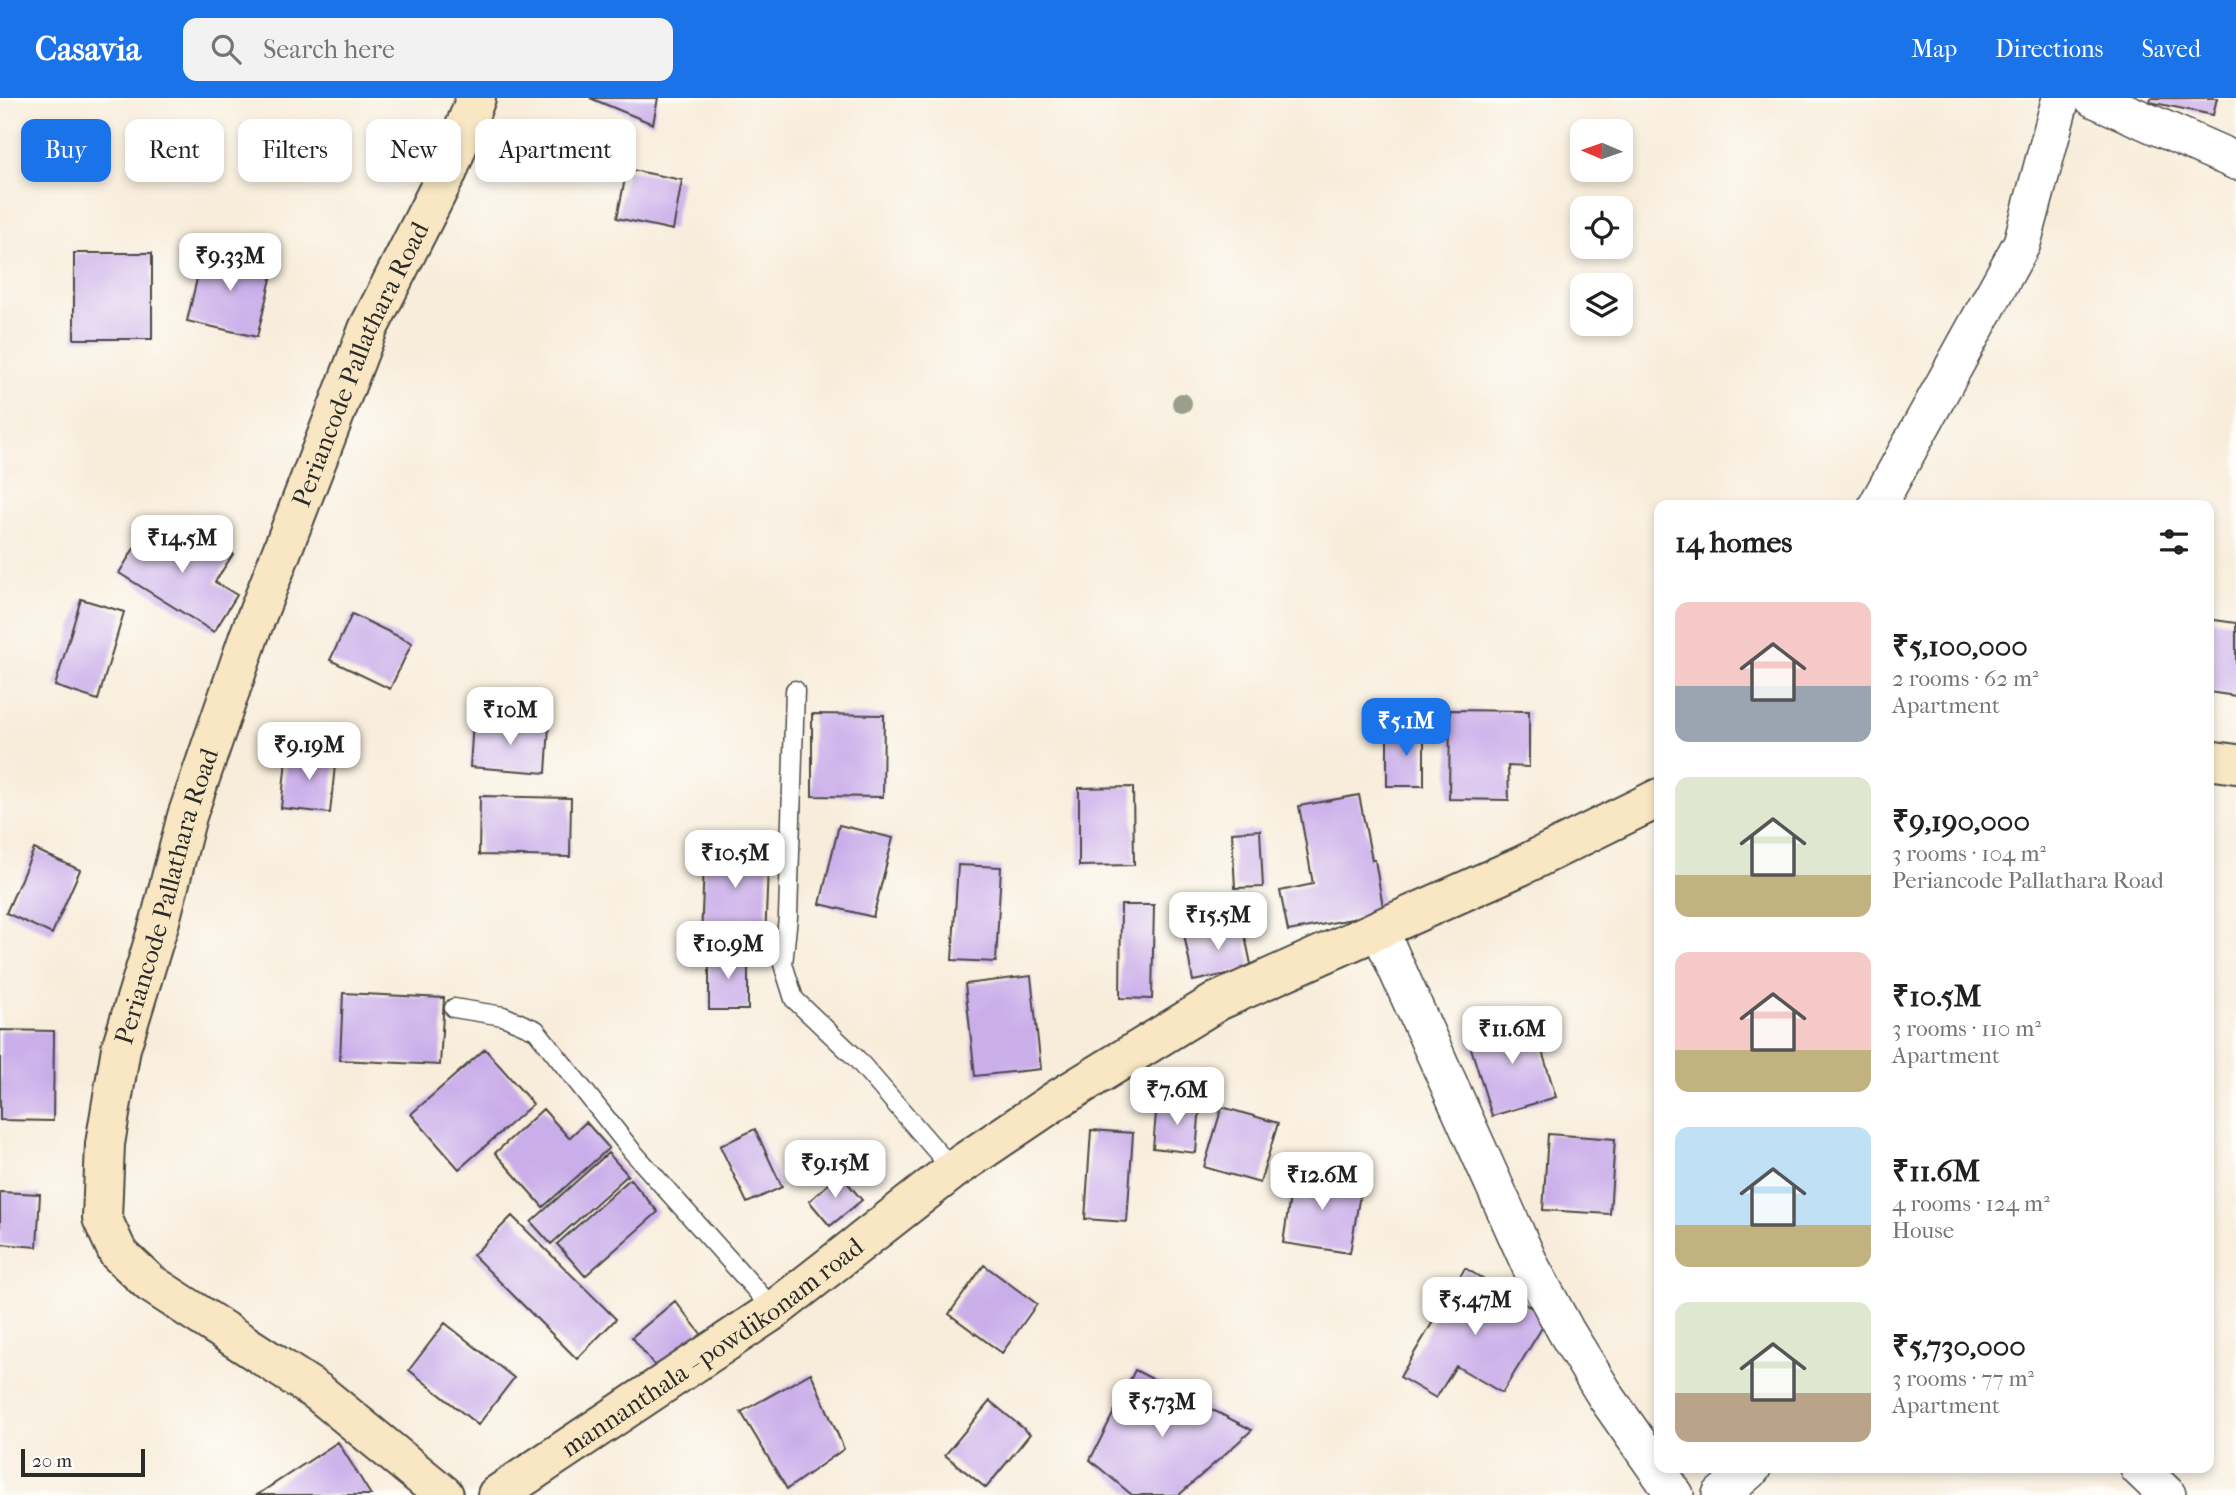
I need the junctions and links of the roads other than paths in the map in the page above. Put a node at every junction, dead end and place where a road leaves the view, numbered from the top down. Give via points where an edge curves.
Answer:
1 (476, 98) edge
2 (2061, 98) edge
3 (2093, 98) edge
4 (2236, 161) edge
5 (1880, 500) edge
6 (795, 690) dead end
7 (2214, 761) edge
8 (2236, 764) edge
9 (1654, 800) edge
10 (1379, 929) junction
11 (454, 1008) dead end
12 (953, 1170) junction
13 (774, 1310) junction
14 (1654, 1465) edge
15 (1660, 1473) edge
16 (1746, 1473) edge
17 (2144, 1473) edge
18 (444, 1495) edge
19 (497, 1495) edge
20 (1675, 1495) edge
21 (1721, 1495) edge
22 (2167, 1495) edge

1 - 18 main road, Periancode Pallathara Road via 448,171 368,329 249,636 187,816 121,1048 105,1144 103,1218 118,1253 150,1283 318,1392
2 - 5 street via 2022,243
3 - 4 street
6 - 12 lane via 783,964 794,999 856,1058
7 - 8 main road
9 - 10 main road, mannanthala - powdikonam road
10 - 12 main road, mannanthala - powdikonam road via 1218,1001
10 - 14 street via 1531,1267 1607,1398
11 - 13 lane via 503,1016 536,1030 632,1151
12 - 13 main road, mannanthala - powdikonam road
13 - 19 main road, mannanthala - powdikonam road
15 - 20 street
16 - 21 street
17 - 22 street

